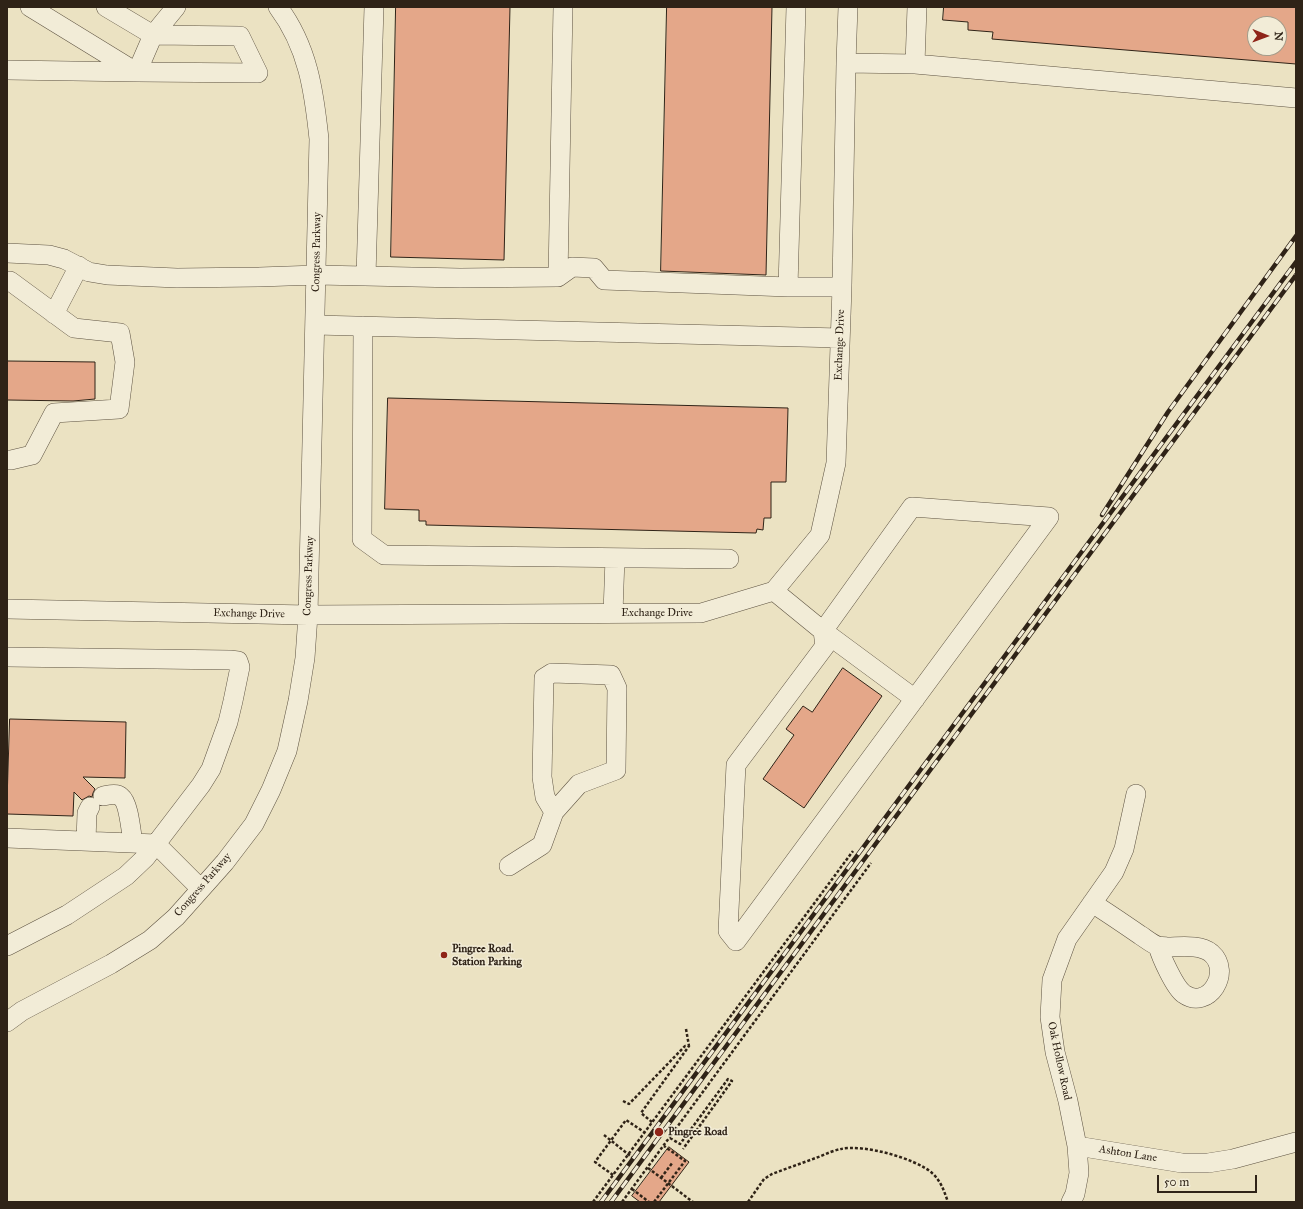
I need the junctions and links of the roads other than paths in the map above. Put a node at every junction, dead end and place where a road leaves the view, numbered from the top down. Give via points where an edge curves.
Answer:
1 (30, 7) edge
2 (106, 7) edge
3 (176, 7) edge
4 (278, 7) edge
5 (374, 7) edge
6 (563, 7) edge
7 (796, 7) edge
8 (848, 7) edge
9 (917, 7) edge
10 (153, 35) junction
11 (846, 63) junction
12 (915, 64) junction
13 (7, 70) edge
14 (137, 72) junction
15 (1296, 98) edge
16 (7, 253) edge
17 (79, 266) junction
18 (317, 275) junction
19 (366, 276) junction
20 (558, 277) junction
21 (7, 281) edge
22 (842, 287) junction
23 (788, 288) junction
24 (54, 314) junction
25 (315, 324) junction
26 (363, 326) junction
27 (840, 338) junction
28 (7, 460) edge
29 (615, 558) junction
30 (729, 559) dead end
31 (774, 591) junction
32 (7, 609) edge
33 (613, 613) junction
34 (308, 616) junction
35 (823, 630) junction
36 (7, 657) edge
37 (915, 699) junction
38 (1136, 794) dead end
39 (554, 812) junction
40 (7, 838) edge
41 (86, 841) junction
42 (133, 843) junction
43 (156, 844) junction
44 (509, 866) dead end
45 (201, 889) junction
46 (1092, 903) junction
47 (7, 946) edge
48 (1158, 946) dead end
49 (7, 1022) edge
50 (1296, 1142) edge
51 (1077, 1146) junction
52 (1071, 1202) edge

1 - 14 street
2 - 10 street
3 - 10 street
4 - 18 street, Congress Parkway via 302,48 315,97 319,139
5 - 19 street
6 - 20 street
7 - 23 street
8 - 11 street, Exchange Drive
9 - 12 street
10 - 14 street
10 - 14 street via 240,36 258,73
11 - 12 street
11 - 22 street, Exchange Drive
12 - 15 street
13 - 14 street
16 - 17 street via 50,255
17 - 18 street via 89,272 107,275 146,277
17 - 24 street
18 - 19 street
18 - 25 street, Congress Parkway
19 - 20 street
20 - 23 street via 572,267 594,268 604,280
21 - 24 street
22 - 23 street
22 - 27 street, Exchange Drive
24 - 28 street via 74,328 120,333 125,362 119,409 54,413 32,455
25 - 26 street
25 - 34 street, Congress Parkway
26 - 27 street
26 - 29 street via 362,539 384,555
27 - 31 street, Exchange Drive via 836,463 820,535
29 - 30 street
29 - 33 street
31 - 33 street, Exchange Drive via 701,613
31 - 35 street
32 - 34 street, Exchange Drive
33 - 34 street, Exchange Drive
34 - 45 street, Congress Parkway via 304,665 286,751 254,824
35 - 37 street
35 - 37 street via 912,507 1049,517
35 - 37 street via 825,646 736,765 728,931 736,942
36 - 43 street via 238,661 240,667 228,722 212,769
38 - 46 street, Oak Hollow Road via 1124,849 1114,872
39 - 39 street via 544,797 542,777 544,678 552,673 611,675 617,688 616,770 579,784
39 - 44 street via 542,846
40 - 41 street
41 - 42 street
41 - 42 street via 87,813 96,802 115,794 121,796 125,802
42 - 43 street
43 - 45 street
43 - 47 street via 126,876 67,915
45 - 49 street, Congress Parkway via 176,917 150,940 111,964 22,1011
46 - 48 street
46 - 51 street, Oak Hollow Road via 1067,939 1052,980 1050,1010 1055,1052
50 - 51 street, Ashton Lane via 1208,1164 1182,1163
51 - 52 street, Oak Hollow Road via 1079,1173

